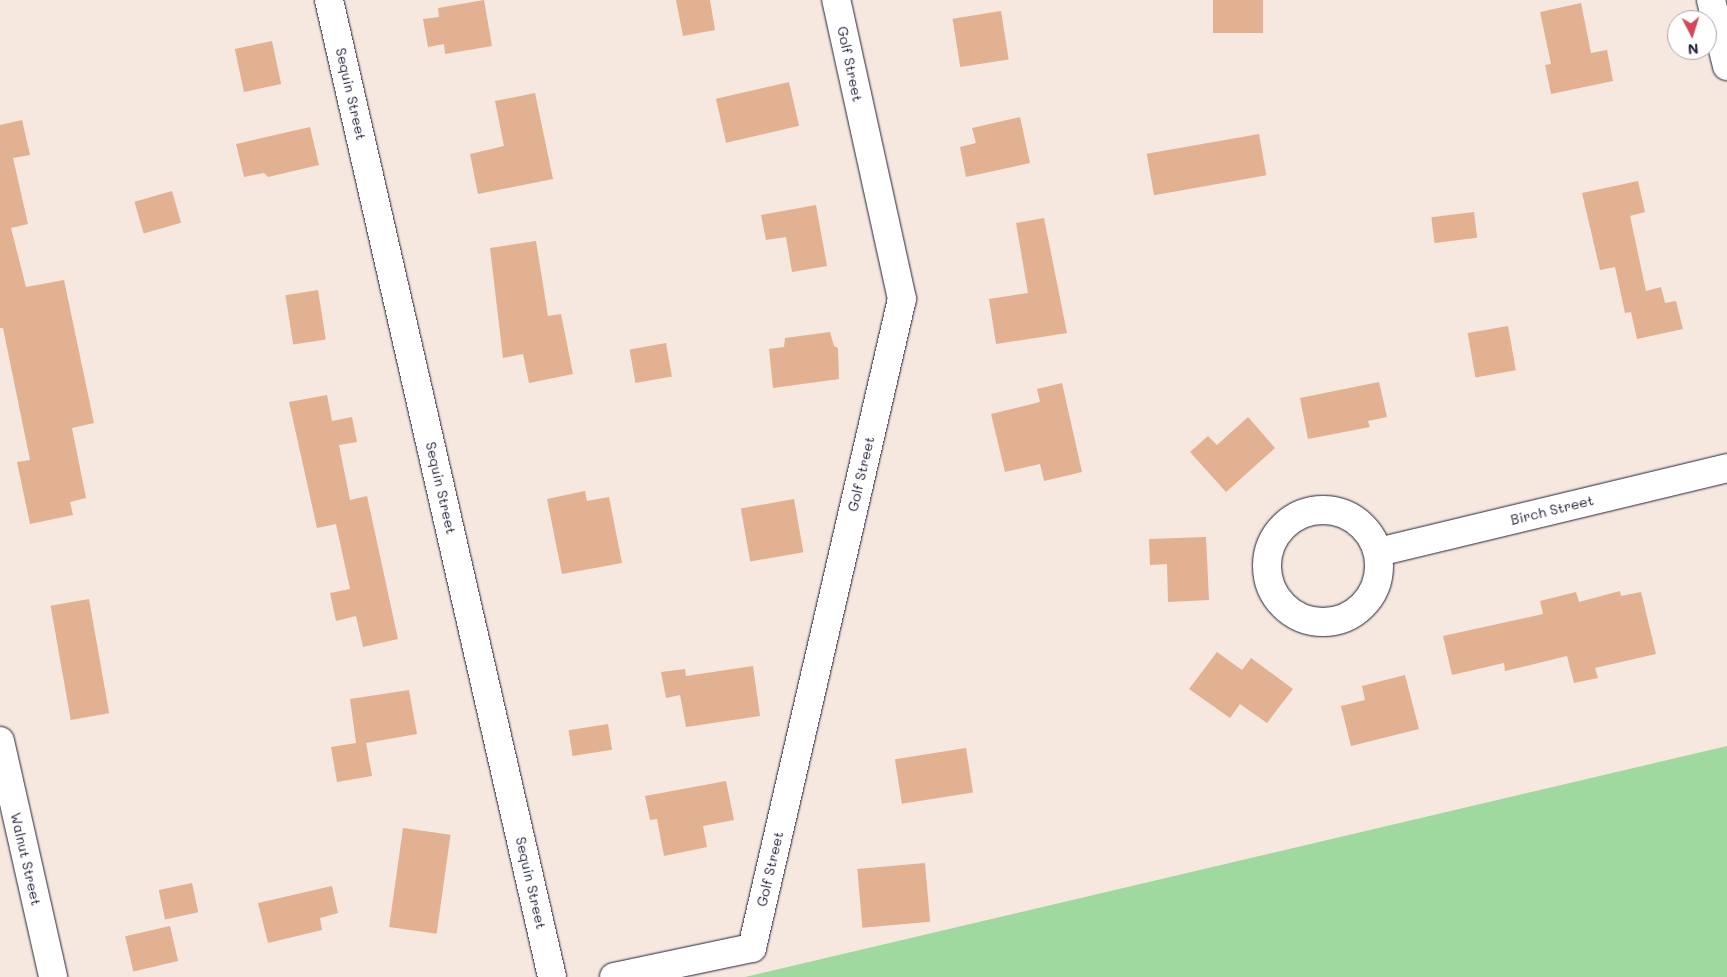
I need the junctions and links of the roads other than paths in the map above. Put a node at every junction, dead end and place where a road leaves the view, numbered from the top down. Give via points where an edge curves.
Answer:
1 (329, 0) edge
2 (836, 0) edge
3 (1711, 0) edge
4 (1727, 66) edge
5 (1727, 468) edge
6 (1378, 552) junction
7 (0, 741) edge
8 (53, 977) edge
9 (552, 977) edge
10 (614, 977) edge

1 - 9 street, Sequin Street
2 - 10 street, Golf Street via 902,299 752,948
3 - 4 street
5 - 6 street, Birch Street
6 - 6 street via 1359,522 1343,513 1308,511 1292,518 1270,546 1268,581 1287,610 1311,621 1337,620 1367,602 1376,586
7 - 8 street, Walnut Street

